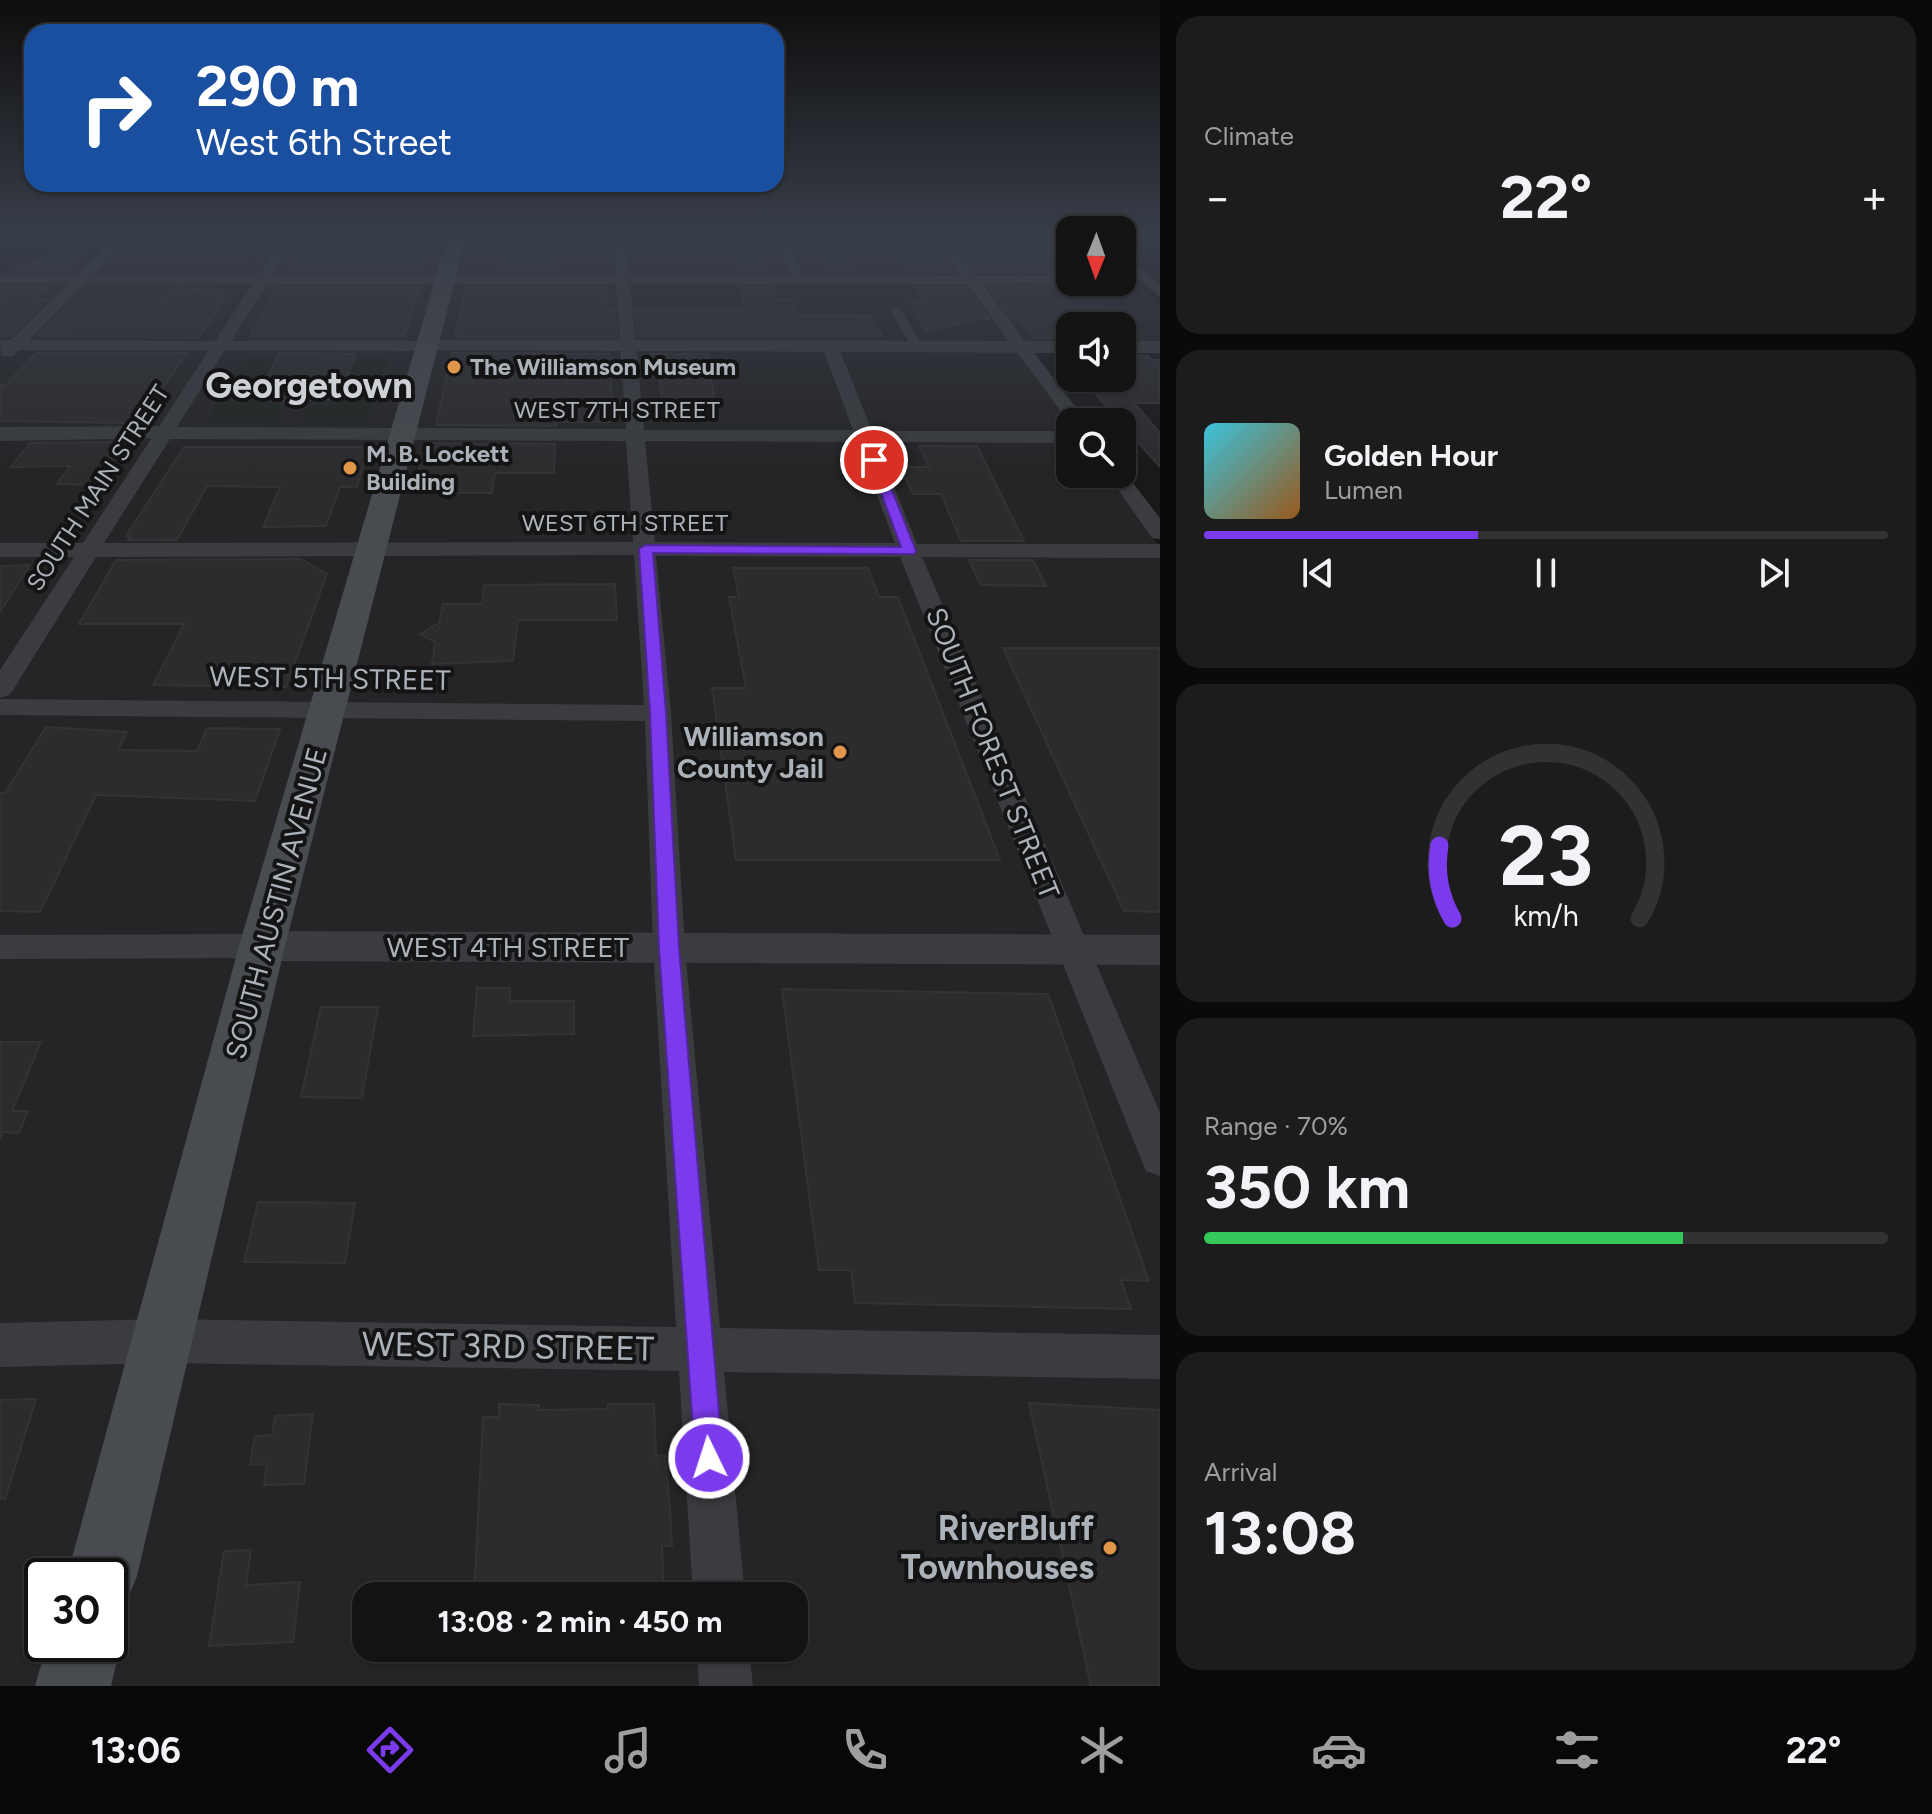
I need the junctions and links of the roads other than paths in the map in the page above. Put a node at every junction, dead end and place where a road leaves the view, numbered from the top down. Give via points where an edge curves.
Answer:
1 (45, 312) edge
2 (241, 312) edge
3 (436, 312) edge
4 (626, 312) edge
5 (897, 312) edge
6 (996, 312) edge
7 (913, 340) dead end
8 (8, 345) edge
9 (220, 345) junction
10 (628, 345) junction
11 (426, 346) junction
12 (830, 346) junction
13 (1021, 346) junction
14 (1056, 347) edge
15 (1136, 347) edge
16 (1160, 347) edge
17 (0, 360) edge
18 (1068, 408) edge
19 (164, 433) junction
20 (402, 433) junction
21 (635, 433) junction
22 (0, 434) edge
23 (865, 436) junction
24 (1056, 437) edge
25 (1127, 488) edge
26 (1160, 533) edge
27 (646, 549) junction
28 (0, 550) edge
29 (89, 550) junction
30 (370, 550) junction
31 (909, 551) junction
32 (1160, 551) edge
33 (0, 690) edge
34 (0, 707) edge
35 (329, 711) junction
36 (658, 713) junction
37 (262, 946) junction
38 (0, 947) edge
39 (669, 948) junction
40 (1074, 950) junction
41 (1160, 950) edge
42 (1160, 1159) edge
43 (164, 1341) junction
44 (0, 1345) edge
45 (701, 1349) junction
46 (1160, 1357) edge
47 (107, 1558) edge
48 (718, 1582) edge
49 (79, 1662) edge
50 (724, 1662) edge
51 (73, 1686) edge
52 (726, 1686) edge

1 - 8 street
2 - 9 street, SOUTH MAIN STREET
3 - 11 main road, SOUTH AUSTIN AVENUE
4 - 10 street
5 - 7 street
6 - 13 street
8 - 9 street
8 - 17 street
9 - 11 street
9 - 19 street, SOUTH MAIN STREET
10 - 11 street
10 - 12 street
10 - 21 street
11 - 20 main road, SOUTH AUSTIN AVENUE
12 - 13 street
12 - 23 street, SOUTH FOREST STREET
13 - 14 street
13 - 18 street
15 - 16 street
19 - 20 street, WEST 7TH STREET
19 - 22 street
19 - 29 street, SOUTH MAIN STREET
20 - 21 street, WEST 7TH STREET
20 - 30 main road, SOUTH AUSTIN AVENUE
21 - 23 street, WEST 7TH STREET
21 - 27 street
23 - 24 street, WEST 7TH STREET
23 - 31 street, SOUTH FOREST STREET
25 - 26 street
27 - 30 street, WEST 6TH STREET
27 - 31 street, WEST 6TH STREET
27 - 36 street
28 - 29 street, WEST 6TH STREET
29 - 30 street, WEST 6TH STREET
29 - 33 street, SOUTH MAIN STREET
30 - 35 main road, SOUTH AUSTIN AVENUE
31 - 32 street, WEST 6TH STREET
31 - 40 street, SOUTH FOREST STREET
34 - 35 street, WEST 5TH STREET
35 - 36 street, WEST 5TH STREET
35 - 37 main road, SOUTH AUSTIN AVENUE
36 - 39 street
37 - 38 street, WEST 4TH STREET
37 - 39 street, WEST 4TH STREET
37 - 43 main road, SOUTH AUSTIN AVENUE
39 - 40 street, WEST 4TH STREET
39 - 45 street
40 - 41 street, WEST 4TH STREET
40 - 42 street, SOUTH FOREST STREET
43 - 44 street, WEST 3RD STREET
43 - 45 street, WEST 3RD STREET
43 - 47 main road, SOUTH AUSTIN AVENUE
45 - 46 street, WEST 3RD STREET
45 - 48 street
49 - 51 main road
50 - 52 street

